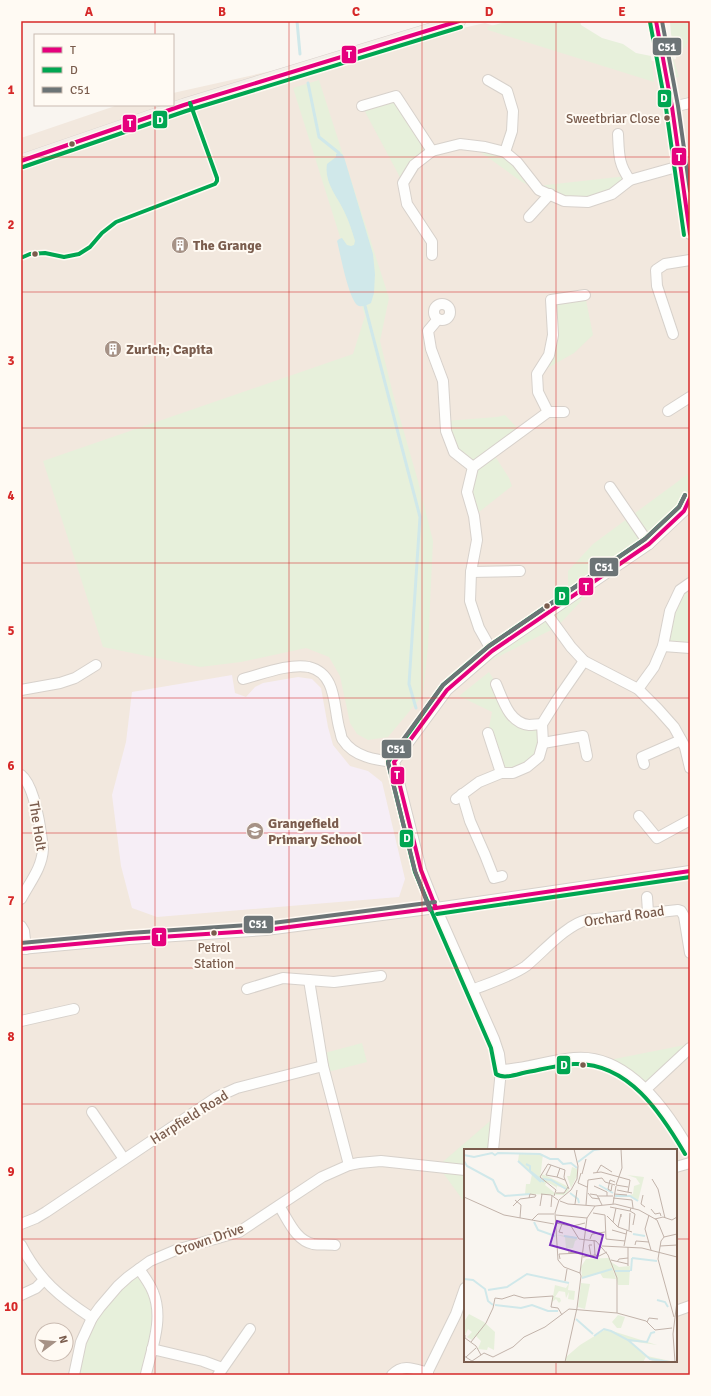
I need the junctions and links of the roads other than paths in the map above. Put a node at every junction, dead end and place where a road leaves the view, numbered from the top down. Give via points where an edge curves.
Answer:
1 (459, 21) edge
2 (656, 21) edge
3 (488, 80) dead end
4 (690, 103) edge
5 (362, 106) dead end
6 (672, 107) junction
7 (618, 134) dead end
8 (432, 151) junction
9 (505, 152) junction
10 (21, 161) edge
11 (680, 166) junction
12 (630, 180) junction
13 (550, 194) junction
14 (529, 217) dead end
15 (690, 234) edge
16 (432, 255) dead end
17 (690, 260) edge
18 (585, 295) dead end
19 (438, 319) dead end
20 (674, 334) dead end
21 (690, 397) edge
22 (668, 410) dead end
23 (548, 412) junction
24 (564, 412) dead end
25 (473, 467) junction
26 (610, 487) dead end
27 (690, 498) edge
28 (649, 544) junction
29 (520, 571) dead end
30 (472, 572) junction
31 (690, 583) edge
32 (548, 614) junction
33 (663, 646) junction
34 (690, 648) edge
35 (492, 651) junction
36 (584, 661) junction
37 (96, 665) dead end
38 (243, 679) dead end
39 (496, 684) dead end
40 (638, 689) junction
41 (21, 690) edge
42 (542, 724) junction
43 (488, 733) dead end
44 (681, 740) junction
45 (544, 744) junction
46 (587, 756) dead end
47 (394, 762) junction
48 (644, 764) dead end
49 (690, 767) edge
50 (501, 773) junction
51 (21, 775) edge
52 (638, 816) dead end
53 (690, 820) edge
54 (690, 871) edge
55 (502, 876) dead end
56 (647, 897) dead end
57 (21, 899) edge
58 (436, 908) junction
59 (648, 912) junction
60 (21, 926) edge
61 (24, 949) edge
62 (690, 953) edge
63 (381, 976) dead end
64 (309, 980) junction
65 (247, 989) dead end
66 (472, 990) junction
67 (74, 1009) dead end
68 (21, 1021) edge
69 (690, 1048) edge
70 (323, 1066) junction
71 (501, 1070) junction
72 (646, 1089) junction
73 (92, 1112) dead end
74 (493, 1149) edge
75 (690, 1151) edge
76 (124, 1159) junction
77 (690, 1163) edge
78 (349, 1165) junction
79 (677, 1167) edge
80 (464, 1170) edge
81 (279, 1206) junction
82 (21, 1224) edge
83 (335, 1244) dead end
84 (21, 1245) edge
85 (139, 1269) junction
86 (44, 1280) junction
87 (464, 1291) edge
88 (21, 1295) edge
89 (690, 1306) edge
90 (677, 1311) edge
91 (92, 1318) junction
92 (250, 1329) dead end
93 (152, 1349) junction
94 (220, 1371) edge
95 (146, 1374) dead end
96 (427, 1374) edge
97 (74, 1375) edge
98 (392, 1375) edge

1 - 10 main road via 184,105
2 - 6 street
3 - 9 street via 507,91 513,111 512,131
4 - 6 street
5 - 8 street via 396,96
6 - 11 street
7 - 12 street via 619,158 623,171
8 - 9 street via 460,144
8 - 16 street via 414,165 403,183 407,204 432,242
9 - 13 street via 517,162 540,190
11 - 12 street
11 - 15 street
12 - 13 street via 612,194 588,202 564,201
13 - 14 street
17 - 20 street via 665,264 656,270 657,286
18 - 23 street via 551,300 553,335 549,355 537,374 538,392
19 - 25 street via 428,331 431,349 443,381 446,431 454,452
21 - 22 street
23 - 24 street
23 - 25 street
25 - 30 street via 467,492 478,540
26 - 28 street
27 - 28 street via 684,511
28 - 32 street
29 - 30 street
30 - 35 street via 470,601 479,628
31 - 33 street via 680,590 670,612
32 - 35 street
32 - 36 street
33 - 34 street
33 - 40 street via 654,667
35 - 47 street via 447,690
36 - 40 street
36 - 42 street
37 - 41 street via 75,678
38 - 47 street via 296,666 319,671 332,688 342,740 354,751 369,758
39 - 42 street via 510,714 518,721 529,725
40 - 44 street via 674,726
42 - 45 street
43 - 50 street
44 - 48 street via 642,757
44 - 49 street
45 - 46 street via 583,736
45 - 50 street via 539,757 527,767 513,773
47 - 58 street via 421,870
50 - 55 street via 479,782 459,796 494,878
51 - 57 street, The Holt via 31,789 43,848 39,868
52 - 53 street via 657,838
54 - 58 street
56 - 59 street
58 - 61 street via 266,930
58 - 66 street
59 - 62 street, Orchard Road via 675,909 681,911
59 - 66 street, Orchard Road via 581,921 525,967
60 - 61 street via 24,931
63 - 64 street via 334,982
64 - 65 street via 283,978
64 - 70 street
66 - 71 street via 497,1046
67 - 68 street
69 - 72 street
70 - 76 street, Harpfield Road via 226,1092
70 - 78 street
71 - 72 street via 515,1070 574,1058 594,1059 604,1061 620,1070
71 - 74 street
72 - 75 street via 681,1134
73 - 76 street
76 - 82 street, Harpfield Road via 46,1212
77 - 79 street
78 - 80 street, Crown Drive via 380,1161
78 - 81 street, Crown Drive via 322,1177
81 - 83 street via 300,1237 312,1244
81 - 85 street, Crown Drive via 239,1232 176,1250
84 - 86 street
85 - 91 street, Crown Drive via 118,1286
85 - 93 street via 150,1285 157,1306
86 - 88 street via 36,1288
86 - 91 street via 66,1300
87 - 96 street via 456,1314
89 - 90 street
91 - 97 street, Crown Drive via 81,1342
92 - 94 street
93 - 94 street via 203,1361
93 - 95 street
96 - 98 street via 409,1368 397,1370

